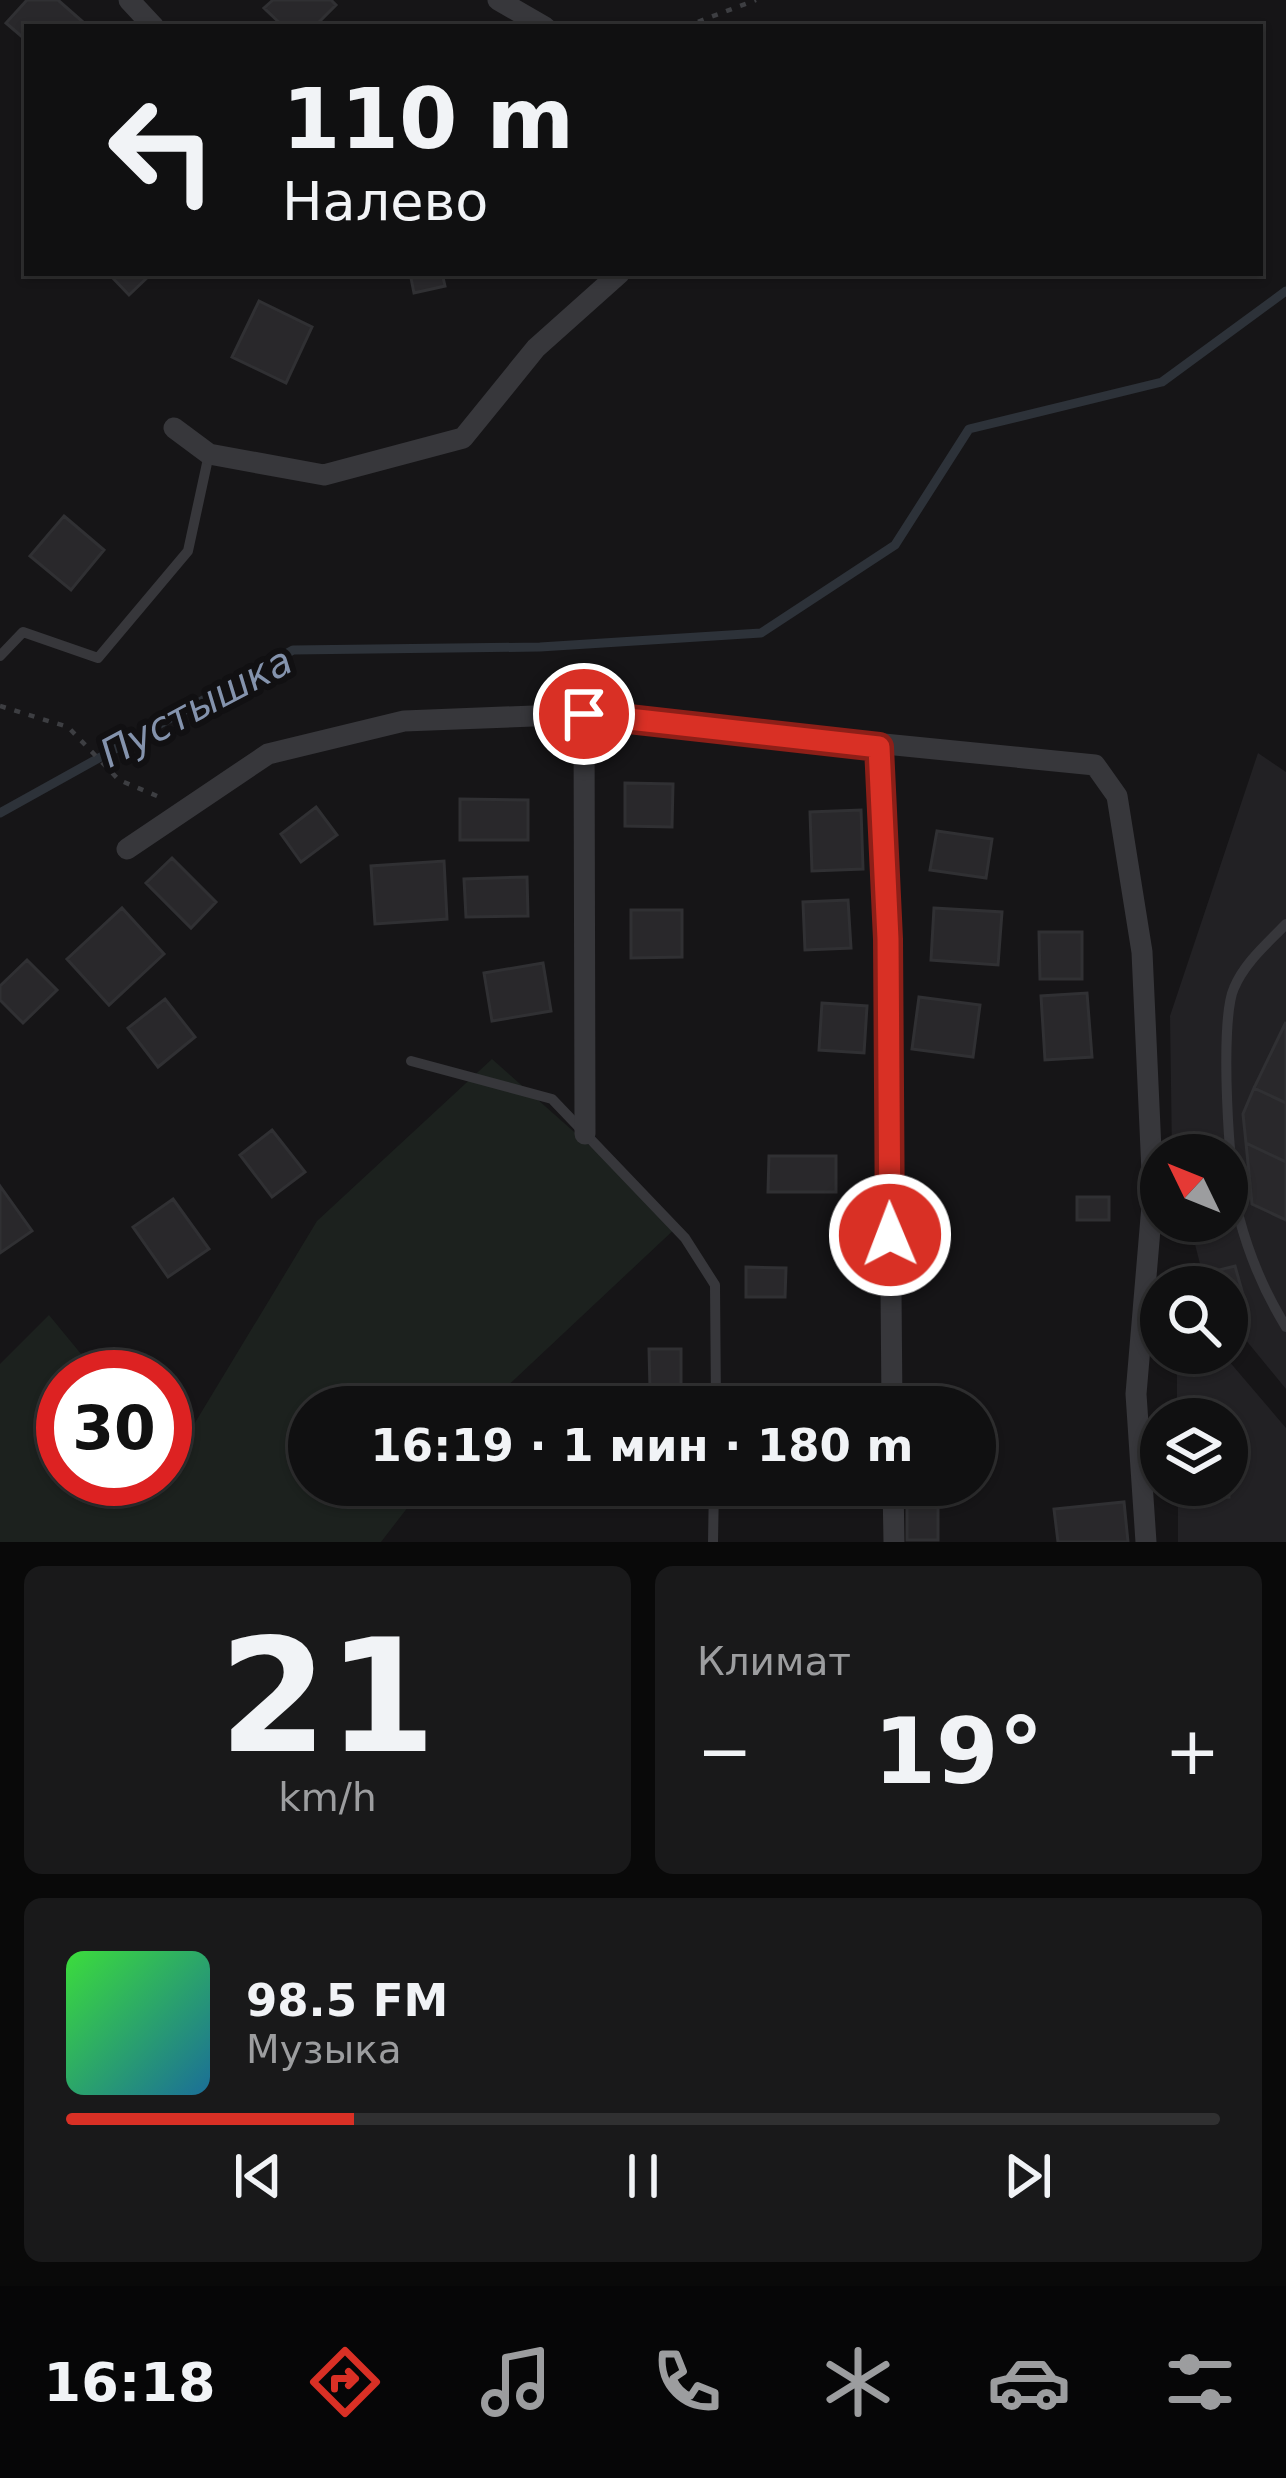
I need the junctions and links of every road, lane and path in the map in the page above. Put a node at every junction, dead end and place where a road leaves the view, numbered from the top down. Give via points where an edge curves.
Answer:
1 (129, 0) edge
2 (498, 0) edge
3 (756, 0) edge
4 (151, 24) edge
5 (534, 24) edge
6 (692, 24) edge
7 (617, 276) edge
8 (174, 428) dead end
9 (209, 454) junction
10 (0, 656) edge
11 (0, 706) edge
12 (584, 714) junction
13 (879, 747) junction
14 (186, 808) junction
15 (127, 849) dead end
16 (1286, 924) edge
17 (411, 1061) dead end
18 (585, 1134) junction
19 (1286, 1327) edge
20 (716, 1386) edge
21 (892, 1386) edge
22 (714, 1506) edge
23 (893, 1506) edge
24 (713, 1542) edge
25 (894, 1542) edge
26 (1146, 1542) edge

1 - 4 street
2 - 5 street
3 - 6 path
7 - 9 street via 536,348 463,438 324,475
8 - 9 street
9 - 10 lane via 188,551 98,658 23,632
11 - 14 path via 68,727 118,780
12 - 13 street
12 - 14 street via 404,721 268,754
12 - 18 street
13 - 21 street
13 - 26 street via 1095,765 1117,796 1142,952 1153,1194 1136,1394
14 - 15 street
16 - 19 lane via 1232,992 1226,1043 1238,1215
17 - 18 lane via 552,1100
18 - 20 lane via 704,1261 718,1310
22 - 24 lane
23 - 25 street

